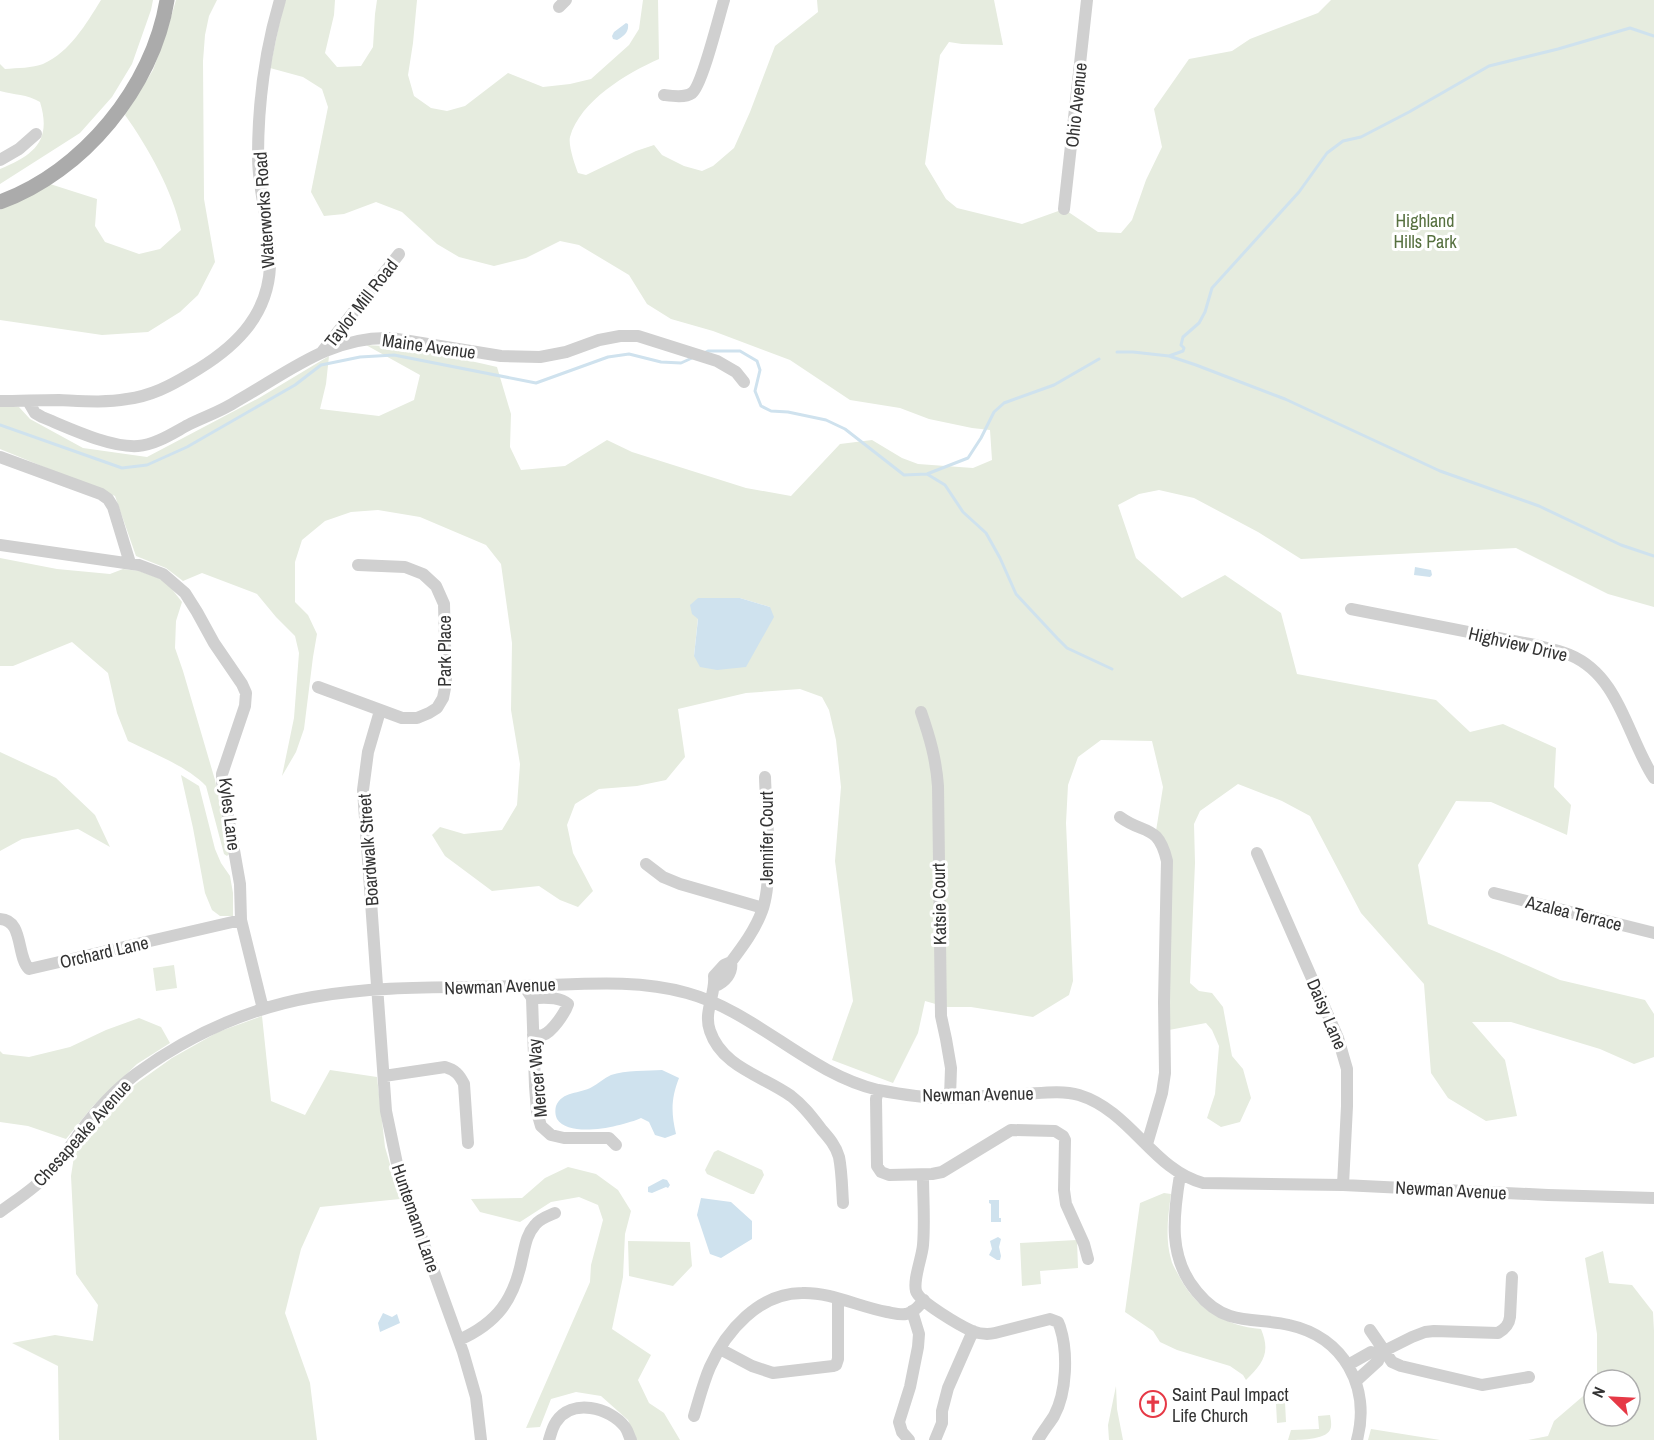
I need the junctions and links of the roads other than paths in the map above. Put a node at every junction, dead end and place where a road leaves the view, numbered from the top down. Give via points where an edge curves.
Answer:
1 (167, 0) edge
2 (280, 0) edge
3 (724, 0) edge
4 (1087, 0) edge
5 (664, 95) dead end
6 (36, 134) dead end
7 (0, 160) edge
8 (0, 202) edge
9 (1064, 210) dead end
10 (399, 254) dead end
11 (322, 352) junction
12 (744, 382) dead end
13 (0, 401) edge
14 (28, 401) junction
15 (0, 457) edge
16 (0, 544) edge
17 (130, 563) junction
18 (358, 565) dead end
19 (1352, 609) dead end
20 (318, 687) dead end
21 (380, 711) junction
22 (921, 712) dead end
23 (765, 777) dead end
24 (1654, 778) edge
25 (1120, 817) dead end
26 (1257, 854) dead end
27 (646, 864) dead end
28 (1494, 893) dead end
29 (763, 908) junction
30 (0, 919) edge
31 (241, 920) junction
32 (1654, 933) edge
33 (524, 986) junction
34 (379, 989) junction
35 (532, 998) junction
36 (710, 1000) junction
37 (263, 1009) junction
38 (533, 1035) junction
39 (384, 1076) junction
40 (878, 1090) junction
41 (950, 1097) junction
42 (468, 1143) dead end
43 (1147, 1144) junction
44 (616, 1145) dead end
45 (923, 1175) junction
46 (1180, 1175) junction
47 (1342, 1185) junction
48 (1654, 1198) edge
49 (843, 1203) dead end
50 (0, 1212) edge
51 (555, 1213) dead end
52 (1088, 1259) dead end
53 (1512, 1277) dead end
54 (838, 1299) junction
55 (924, 1300) junction
56 (912, 1311) junction
57 (1370, 1330) dead end
58 (974, 1331) junction
59 (459, 1340) junction
60 (720, 1349) junction
61 (1382, 1353) junction
62 (1348, 1365) junction
63 (1529, 1377) dead end
64 (1356, 1381) junction
65 (694, 1416) dead end
66 (481, 1440) edge
67 (549, 1440) edge
68 (631, 1440) edge
69 (909, 1440) edge
70 (935, 1440) edge
71 (1038, 1440) edge
72 (1357, 1440) edge

1 - 8 main road via 150,56 116,116 50,177
2 - 14 street, Waterworks Road via 265,67 259,135 259,180 270,265 257,314 228,349 170,387 107,401
3 - 5 street via 694,92 686,96
4 - 9 street, Ohio Avenue
6 - 7 street
10 - 11 street, Taylor Mill Road
11 - 12 street, Maine Avenue via 376,338 501,356 540,357 599,340 638,336 717,361 731,368
11 - 14 street, Maine Avenue via 236,403 139,446 113,443 42,417
13 - 14 street, Waterworks Road
15 - 17 street via 108,499
16 - 17 street, Kyles Lane
17 - 31 street, Kyles Lane via 163,574 185,593 246,693 222,774 240,884
18 - 21 street, Park Place via 399,566 423,574 434,583 444,604 446,691 440,703 417,718
19 - 24 street, Highview Drive via 1535,645 1577,658 1599,675 1614,695
20 - 21 street, Park Place
21 - 34 street, Boardwalk Street via 368,752 363,790
22 - 41 street, Katsie Court via 936,762 938,786 940,1016 951,1068
23 - 29 street, Jennifer Court via 768,858
25 - 43 street via 1157,837 1167,861 1165,1073
26 - 47 street, Daisy Lane via 1346,1060
27 - 29 street via 680,884
28 - 32 street, Azalea Terrace
29 - 36 street, Jennifer Court via 752,933 731,962 725,981 715,986
30 - 31 street, Orchard Lane via 12,923 29,969
31 - 37 street, Kyles Lane
33 - 34 street, Newman Avenue
33 - 35 street
33 - 36 street, Newman Avenue via 639,984
34 - 37 street, Newman Avenue via 311,997
34 - 39 street, Huntemann Lane
35 - 38 street, Mercer Way
35 - 38 street via 559,999 568,1004 549,1032
36 - 40 street, Newman Avenue via 828,1069
36 - 49 street, Jennifer Court via 709,1030 718,1046 740,1068 802,1105 832,1141 839,1156
37 - 50 street, Chesapeake Avenue via 193,1038 122,1085 49,1173
38 - 44 street, Mercer Way via 541,1126 556,1137 609,1138
39 - 42 street via 444,1067 460,1075 464,1083
39 - 59 street, Huntemann Lane via 386,1111 400,1178
40 - 41 street, Newman Avenue
40 - 45 street via 877,1166 889,1175
41 - 43 street, Newman Avenue via 1074,1094 1106,1108
43 - 46 street, Newman Avenue
45 - 52 street via 942,1172 1011,1130 1055,1131 1065,1140 1066,1204
45 - 55 street via 923,1249 916,1288
46 - 47 street, Newman Avenue via 1212,1184
46 - 62 street via 1175,1202 1176,1253 1190,1283 1204,1300 1230,1316 1306,1330 1330,1345
47 - 48 street, Newman Avenue
51 - 59 street via 536,1222 529,1234 505,1305 487,1325
53 - 61 street via 1509,1323 1498,1333 1434,1330
54 - 56 street via 876,1310 903,1314
54 - 60 street via 800,1293 770,1301 739,1323
54 - 60 street via 838,1362 833,1366 773,1373
55 - 56 street
55 - 58 street
56 - 69 street via 919,1334 918,1347 899,1422
57 - 61 street
58 - 70 street via 948,1388
58 - 71 street via 988,1334 1050,1319 1058,1322 1065,1375 1054,1416
59 - 66 street, Huntemann Lane via 476,1397
60 - 65 street via 710,1366
61 - 62 street via 1371,1352
61 - 63 street via 1401,1366 1482,1385
61 - 64 street
62 - 64 street
64 - 72 street via 1361,1409
67 - 68 street via 556,1421 581,1407 608,1413 626,1428

